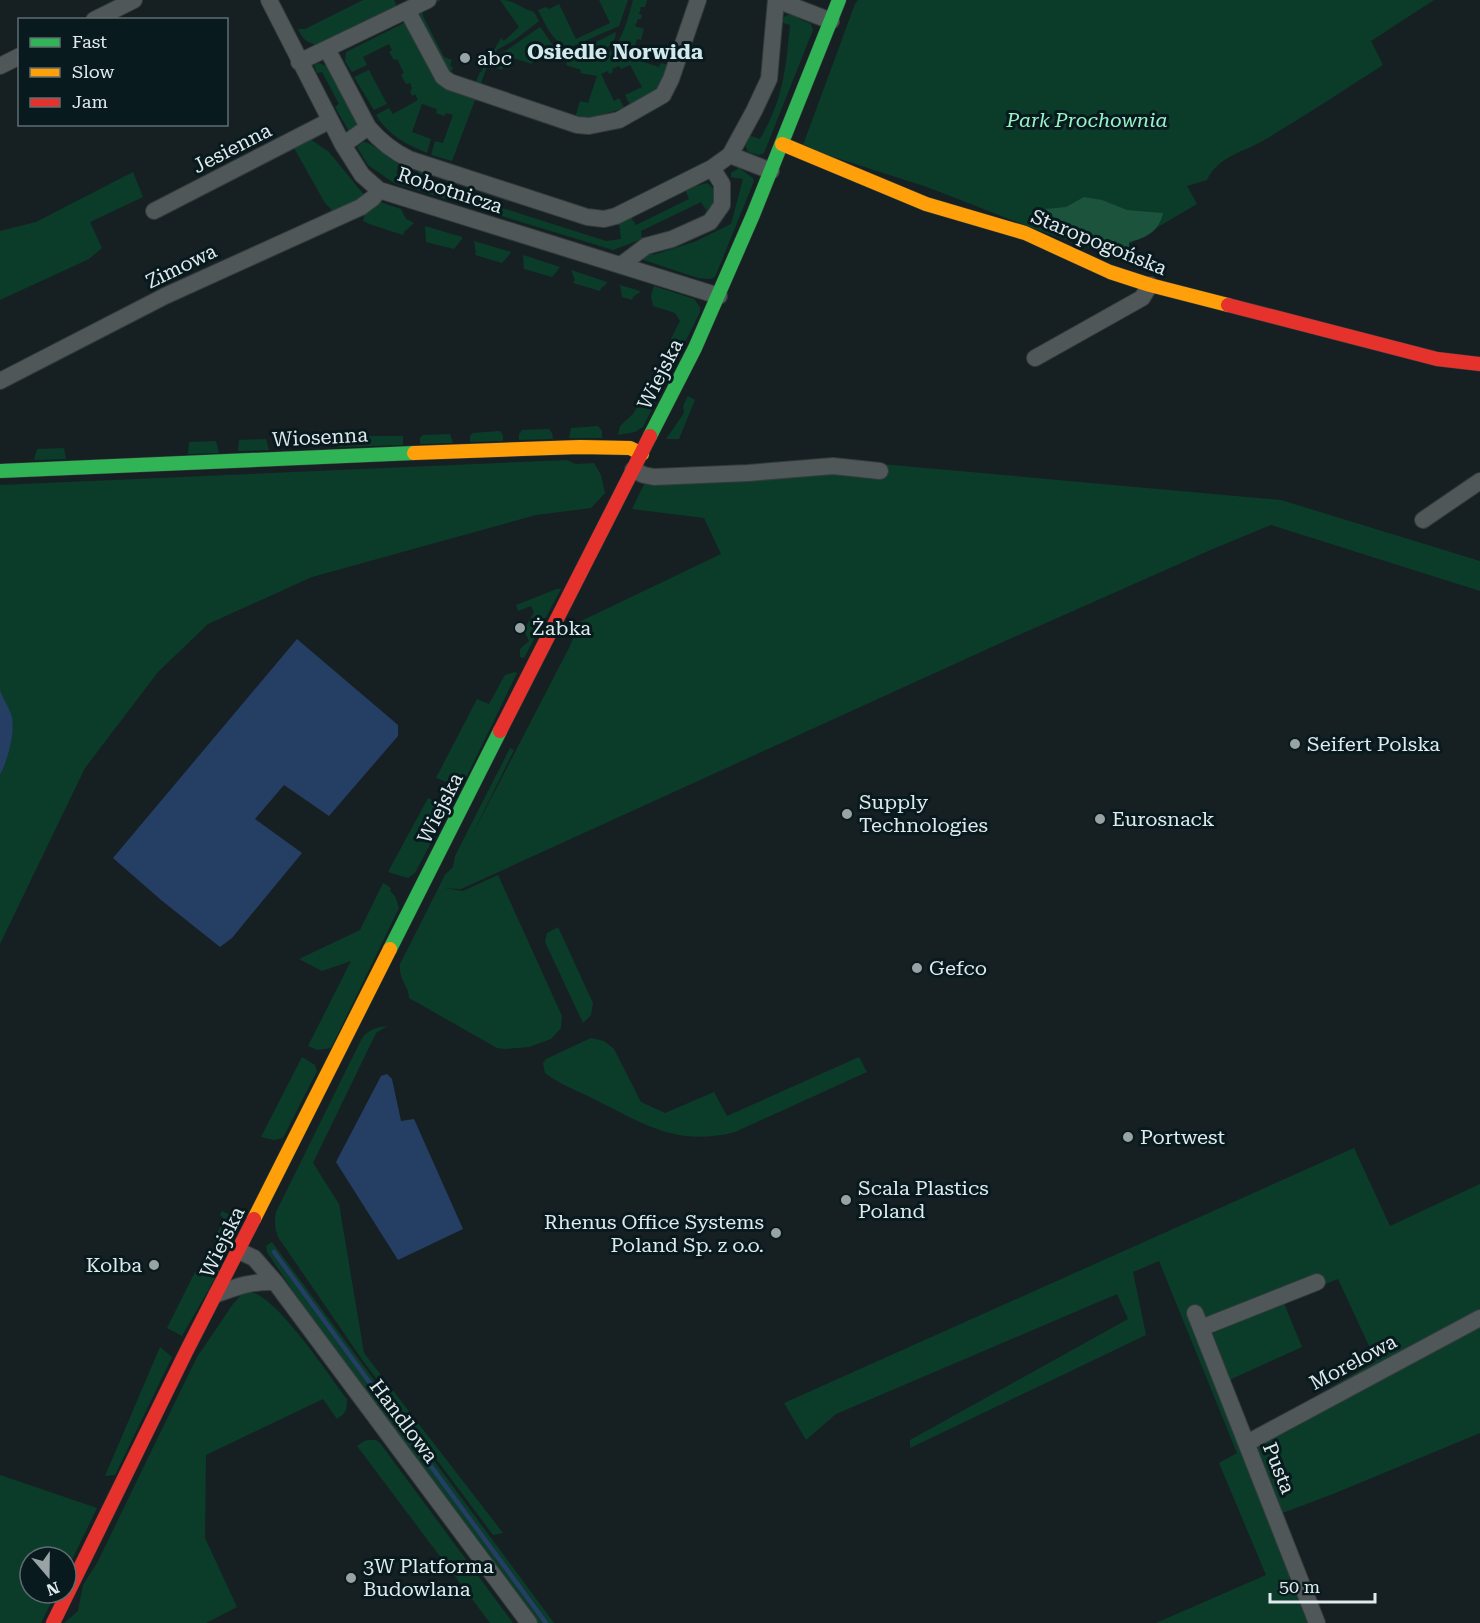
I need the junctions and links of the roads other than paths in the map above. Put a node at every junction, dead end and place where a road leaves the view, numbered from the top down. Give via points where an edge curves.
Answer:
1 (134, 0) edge
2 (269, 0) edge
3 (428, 0) edge
4 (698, 0) edge
5 (777, 0) edge
6 (839, 0) edge
7 (407, 10) junction
8 (98, 18) edge
9 (831, 21) junction
10 (327, 49) junction
11 (18, 57) edge
12 (299, 62) junction
13 (0, 66) edge
14 (329, 121) junction
15 (369, 127) junction
16 (782, 144) junction
17 (343, 145) junction
18 (730, 156) junction
19 (712, 168) junction
20 (771, 171) junction
21 (379, 190) junction
22 (154, 211) dead end
23 (621, 265) junction
24 (1150, 285) junction
25 (719, 296) junction
26 (1035, 358) dead end
27 (1480, 364) edge
28 (0, 381) edge
29 (642, 454) junction
30 (633, 470) junction
31 (0, 471) edge
32 (880, 471) dead end
33 (1480, 481) edge
34 (1423, 520) dead end
35 (239, 1251) junction
36 (275, 1282) junction
37 (1317, 1282) dead end
38 (217, 1294) junction
39 (1480, 1318) edge
40 (1247, 1443) junction
41 (53, 1623) edge
42 (529, 1623) edge
43 (1317, 1623) edge

1 - 8 street
2 - 12 street, Robotnicza
3 - 7 street
4 - 7 street via 663,95 619,120 589,126 450,82 443,77
5 - 9 street
5 - 18 street via 769,79
6 - 9 street, Wiejska
7 - 10 street
9 - 16 street, Wiejska
10 - 12 street
10 - 15 street
11 - 13 street
12 - 14 street, Robotnicza
14 - 17 street, Robotnicza
14 - 22 street, Jesienna
15 - 17 street
15 - 19 street via 379,141 409,159 598,219 616,216
16 - 20 street, Wiejska
16 - 24 street, Staropogońska via 926,204 1025,233 1110,272
17 - 21 street, Robotnicza via 362,175
18 - 19 street
18 - 20 street
19 - 23 street via 722,184 722,205 710,222 646,246
20 - 25 street, Wiejska
21 - 23 street, Robotnicza
21 - 28 street, Zimowa via 361,207 165,296
23 - 25 street, Robotnicza
24 - 26 street via 1142,298
24 - 27 street, Staropogońska via 1437,359
25 - 29 street, Wiejska
29 - 30 street, Wiejska
29 - 31 street, Wiosenna via 630,448 573,448
30 - 32 street via 654,477 833,466
30 - 35 street, Wiejska
33 - 34 street
35 - 36 street, Handlowa via 254,1258
35 - 38 street, Wiejska
36 - 38 street via 242,1284
36 - 42 street, Handlowa
37 - 40 street, Pusta via 1198,1320
38 - 41 street, Wiejska
39 - 40 street, Morelowa
40 - 43 street, Pusta

